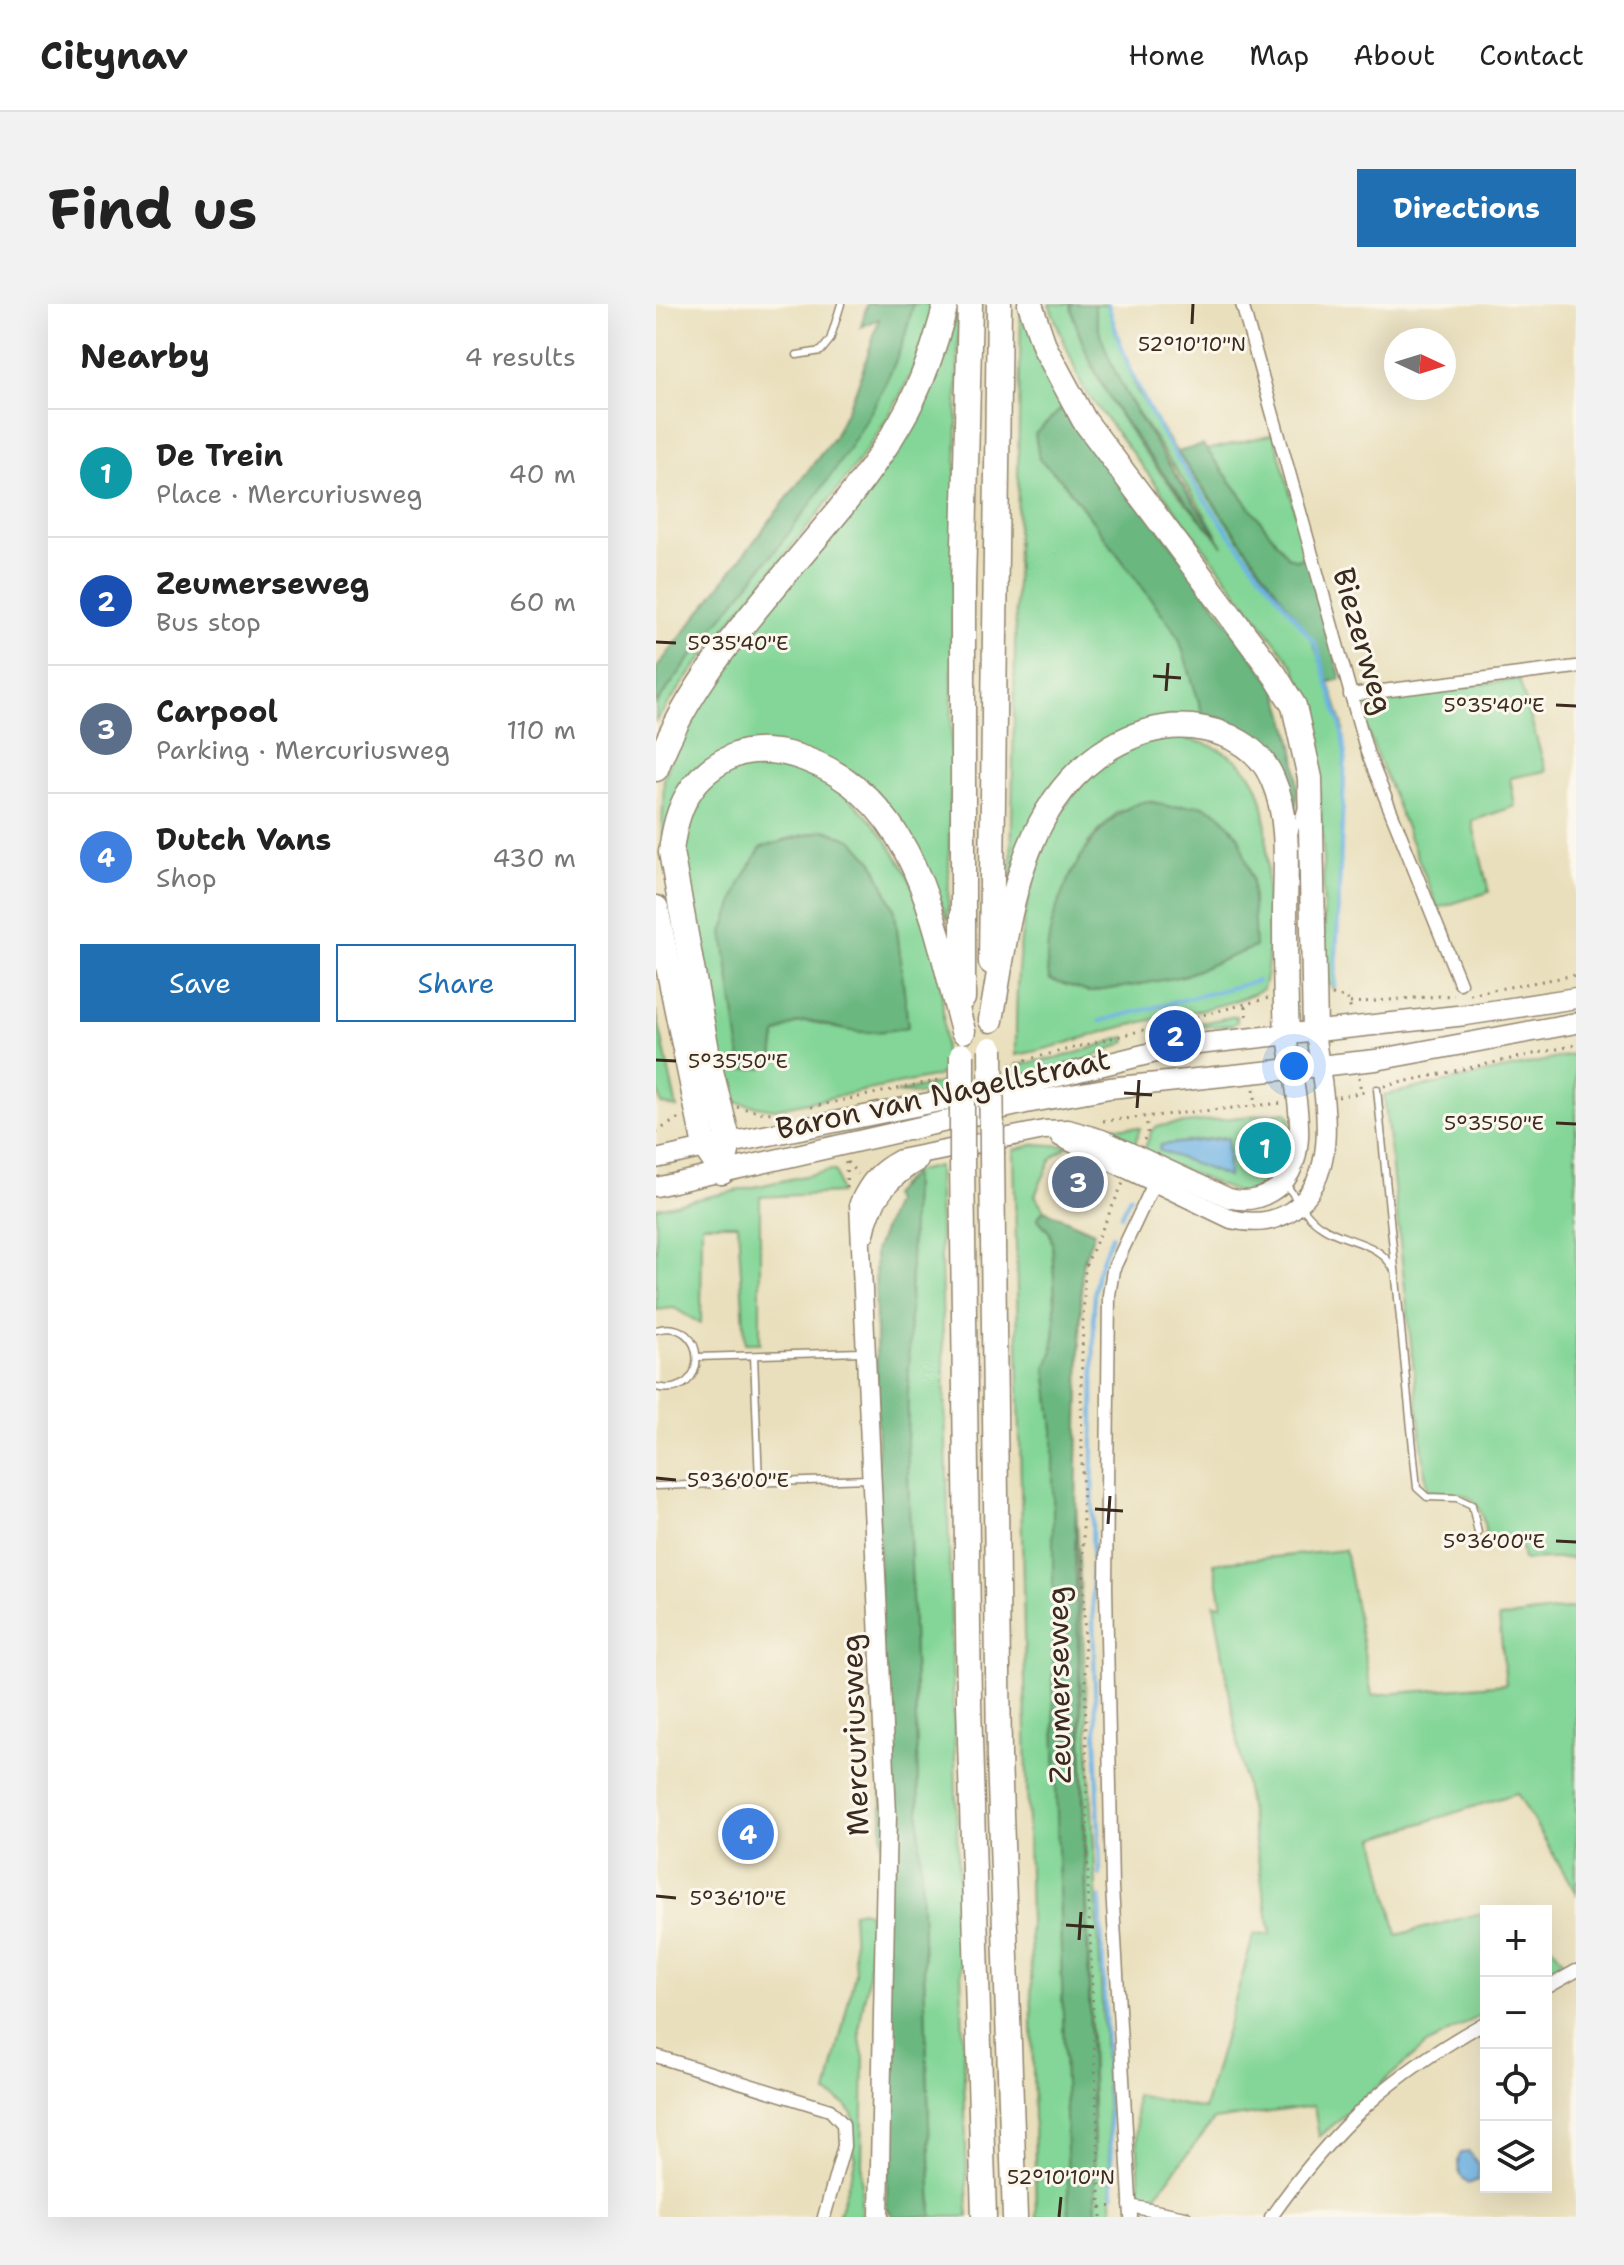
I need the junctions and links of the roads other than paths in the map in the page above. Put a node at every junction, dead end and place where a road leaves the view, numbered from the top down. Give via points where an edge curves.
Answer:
1 (841, 304) edge
2 (946, 304) edge
3 (970, 304) edge
4 (999, 304) edge
5 (1030, 304) edge
6 (1242, 304) edge
7 (797, 355) dead end
8 (1576, 667) edge
9 (1350, 695) junction
10 (656, 769) edge
11 (1310, 778) junction
12 (1286, 865) junction
13 (656, 908) edge
14 (1460, 983) dead end
15 (1576, 998) edge
16 (991, 1020) junction
17 (1576, 1023) edge
18 (1315, 1030) junction
19 (1287, 1034) junction
20 (959, 1054) junction
21 (1319, 1066) junction
22 (1290, 1069) junction
23 (1377, 1089) road end
24 (710, 1112) junction
25 (717, 1145) junction
26 (656, 1159) edge
27 (722, 1172) junction
28 (1158, 1174) junction
29 (1285, 1183) junction
30 (656, 1187) edge
31 (1301, 1203) junction
32 (1395, 1273) junction
33 (656, 1330) edge
34 (867, 1352) junction
35 (754, 1356) junction
36 (697, 1357) junction
37 (656, 1387) edge
38 (872, 1479) junction
39 (759, 1482) junction
40 (656, 1486) edge
41 (1478, 1533) dead end
42 (1576, 1971) edge
43 (1552, 1985) edge
44 (1480, 2025) edge
45 (656, 2056) edge
46 (1131, 2211) edge
47 (878, 2213) edge
48 (824, 2217) edge
49 (984, 2217) edge
50 (1015, 2217) edge
51 (1185, 2217) edge
52 (1271, 2217) edge

1 - 7 lane via 821,351
2 - 10 highway via 928,365 899,426 684,707
3 - 20 highway
4 - 16 highway
5 - 11 highway via 1045,348 1084,420 1282,685 1294,706
6 - 9 street, Biezerweg
8 - 9 street
9 - 14 street, Biezerweg via 1367,752
11 - 12 lane
11 - 18 highway
12 - 16 highway via 1273,780 1247,746 1209,729 1185,726 1123,740 1073,775 1038,828 1019,879
12 - 19 highway
13 - 24 highway
15 - 18 main road, Baron van Nagellstraat
16 - 50 highway, bridge via 1000,1056 992,1154 999,1756
17 - 21 main road, Baron van Nagellstraat via 1469,1045
18 - 19 main road, Baron van Nagellstraat
18 - 21 street
19 - 22 street
19 - 25 main road, Baron van Nagellstraat via 1180,1046 1002,1089
20 - 24 highway via 928,896 902,841 847,779 793,755 742,752 717,763 685,796 671,852
20 - 49 highway, bridge
21 - 22 main road, Baron van Nagellstraat
21 - 31 street via 1324,1166
22 - 27 main road, Baron van Nagellstraat via 1110,1088 1026,1103
22 - 29 street via 1300,1144 1297,1165
23 - 32 lane
24 - 25 highway
25 - 26 street, Baron van Nagellstraat
25 - 27 highway
27 - 30 street, Baron van Nagellstraat
28 - 29 street, Mercuriusweg via 1239,1200 1265,1196
28 - 31 street, Mercuriusweg via 1244,1222 1271,1221
28 - 34 street, Mercuriusweg via 1034,1133 929,1155 906,1169 881,1193 865,1231
28 - 46 street, Zeumerseweg via 1113,1270 1109,1295 1106,1587 1112,1887
29 - 31 lane
31 - 32 lane via 1320,1226 1368,1245 1390,1262
32 - 41 lane via 1417,1488 1427,1497 1457,1498 1472,1505
33 - 36 lane via 683,1333
34 - 35 lane
34 - 38 street, Mercuriusweg
35 - 36 lane
35 - 39 lane
36 - 37 lane via 684,1384
38 - 39 lane
38 - 47 street, Mercuriusweg via 887,1861
39 - 40 lane
42 - 43 street
44 - 52 street via 1427,2054 1348,2120
45 - 48 street via 830,2110 843,2124 844,2146
46 - 51 street, Zeumerseweg

